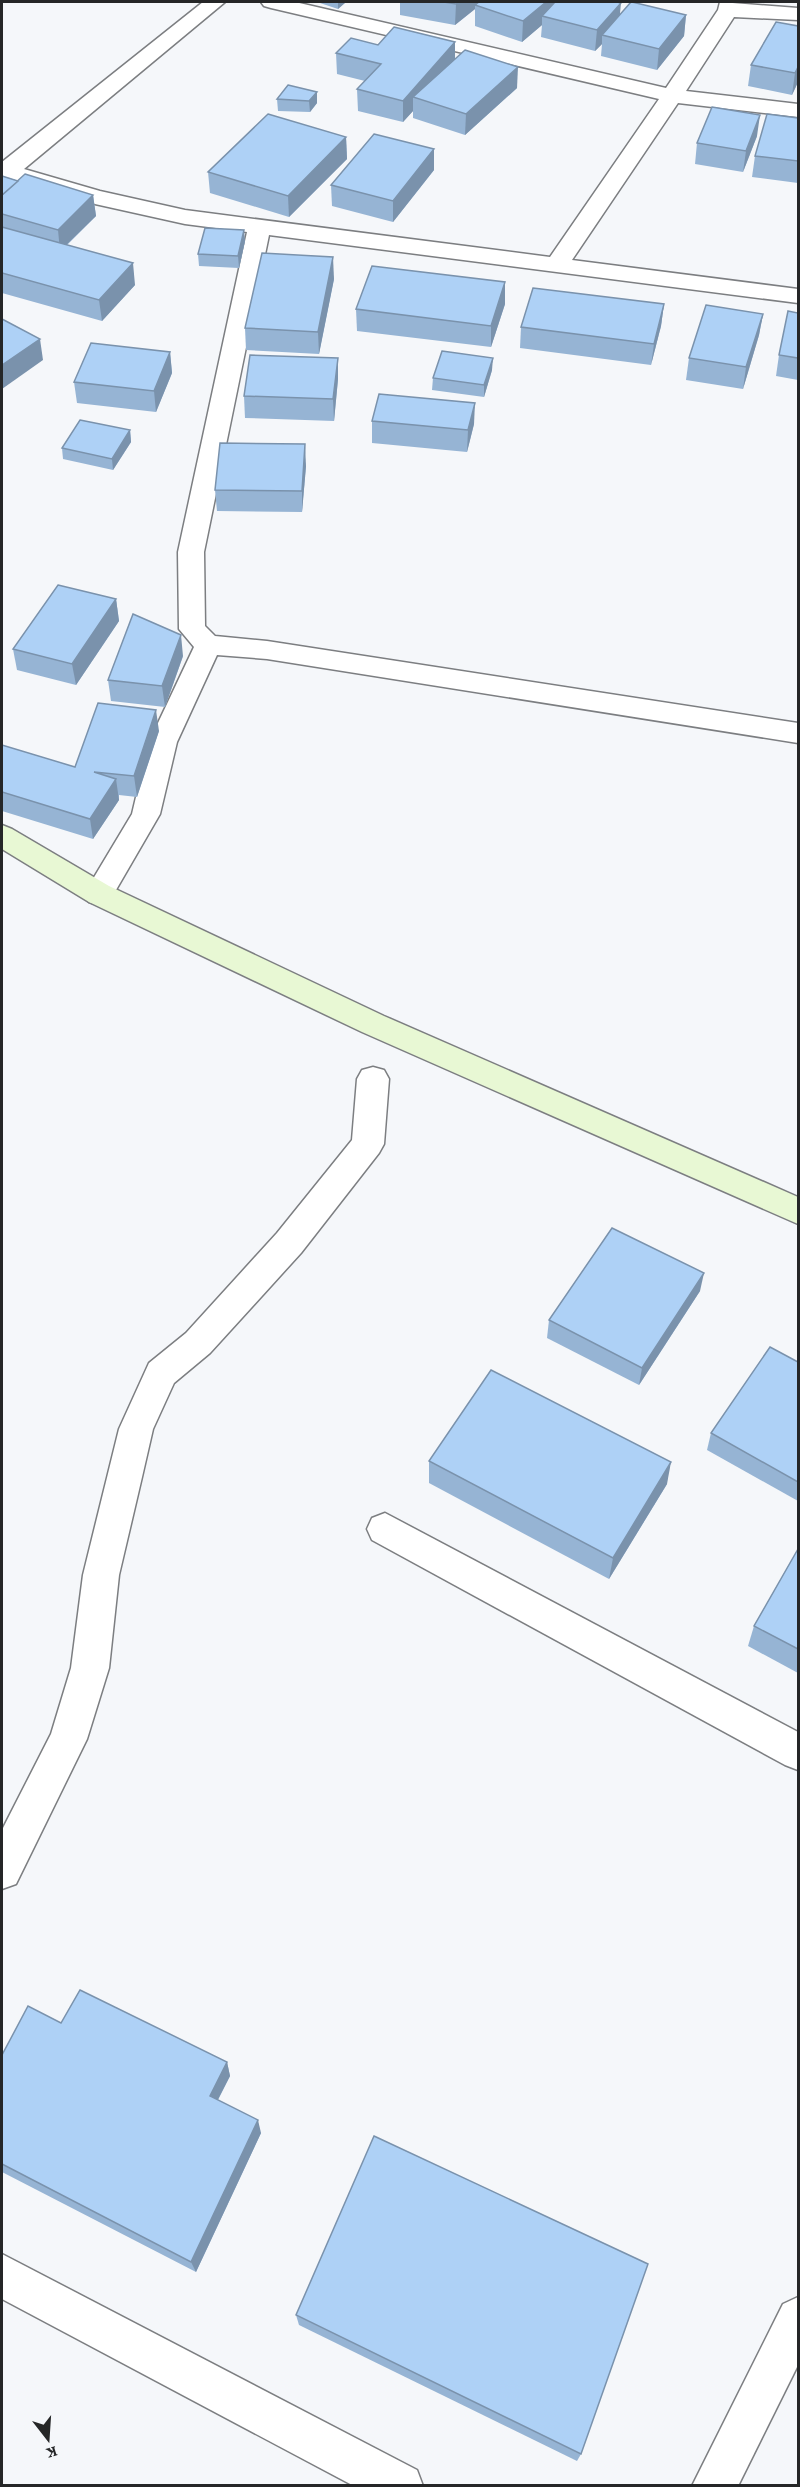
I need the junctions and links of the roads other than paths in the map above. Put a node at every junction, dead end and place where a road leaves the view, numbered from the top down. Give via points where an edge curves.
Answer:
1 (216, 2) edge
2 (271, 2) edge
3 (372, 2) edge
4 (729, 6) edge
5 (798, 14) edge
6 (346, 19) junction
7 (672, 96) junction
8 (798, 111) edge
9 (5, 170) edge
10 (259, 227) junction
11 (558, 263) junction
12 (798, 296) edge
13 (208, 645) junction
14 (798, 733) edge
15 (2, 836) edge
16 (99, 894) junction
17 (373, 1079) dead end
18 (798, 1211) edge
19 (385, 1529) dead end
20 (798, 1752) edge
21 (2, 1870) edge
22 (2, 2276) edge
23 (798, 2319) edge
24 (400, 2486) edge
25 (714, 2486) edge

1 - 9 street
2 - 6 street
3 - 6 street
4 - 5 street
4 - 7 street
6 - 7 street
7 - 8 street
7 - 11 street
9 - 10 street via 106,200 185,217
10 - 11 street
10 - 13 street via 191,552 192,629
11 - 12 street
13 - 14 street via 267,650
13 - 16 street via 164,742 146,814
15 - 16 street
16 - 18 street via 373,1024
17 - 21 street via 368,1144 289,1243 198,1343 161,1373 136,1430 124,1477 101,1575 90,1668 68,1738
19 - 20 street
22 - 24 street
23 - 25 street

